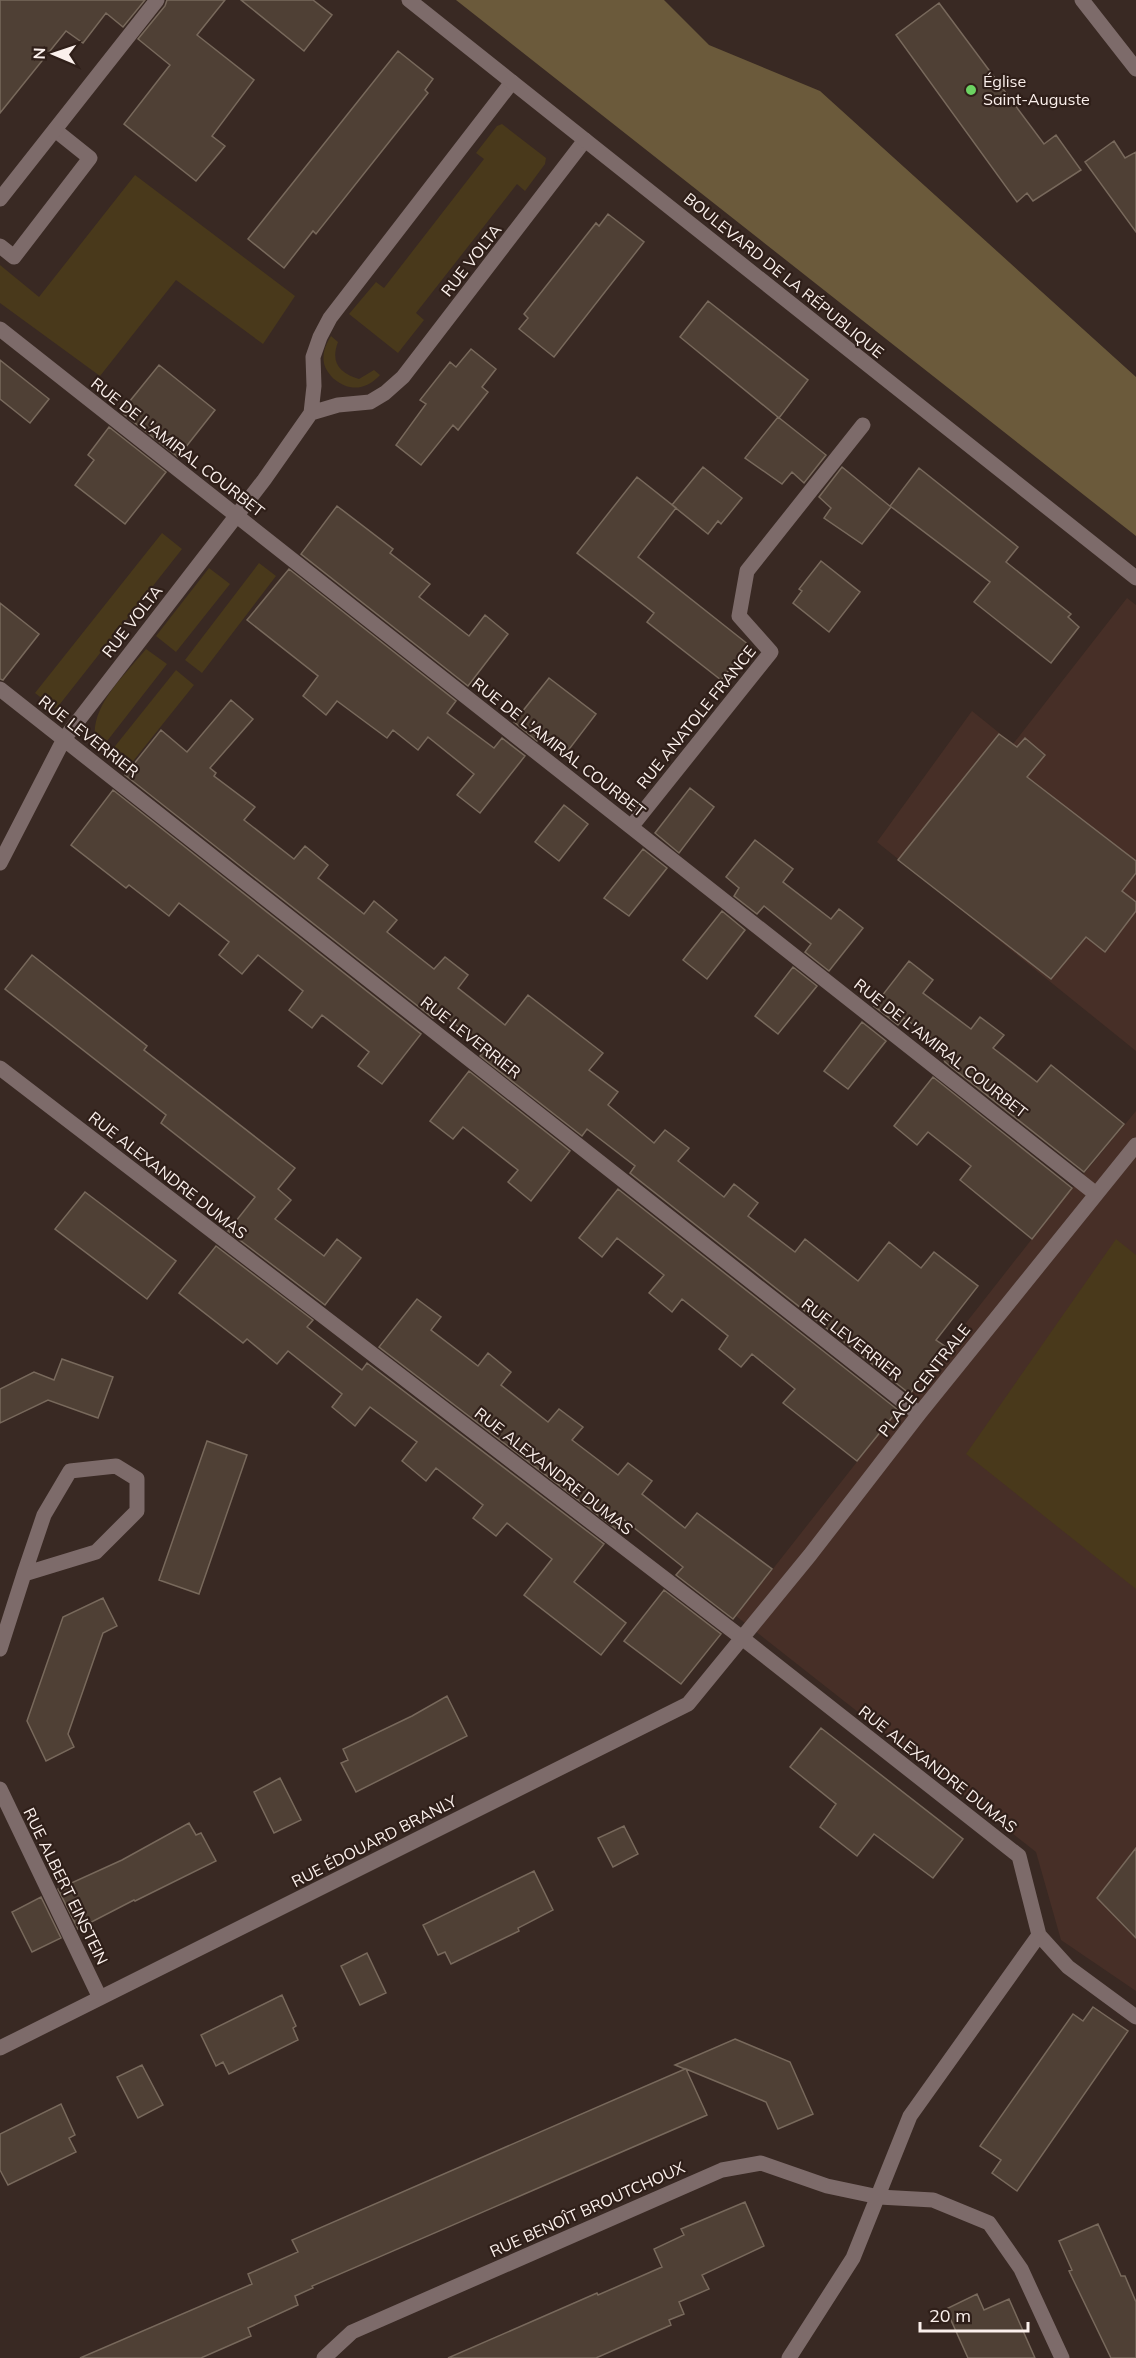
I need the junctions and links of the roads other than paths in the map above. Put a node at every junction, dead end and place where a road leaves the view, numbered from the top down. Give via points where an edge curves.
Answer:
1 (157, 0) edge
2 (409, 0) edge
3 (1082, 0) edge
4 (1136, 69) edge
5 (512, 82) junction
6 (55, 130) junction
7 (585, 140) junction
8 (0, 199) edge
9 (0, 246) edge
10 (0, 329) edge
11 (311, 413) junction
12 (863, 425) dead end
13 (236, 516) junction
14 (1136, 578) edge
15 (0, 689) edge
16 (64, 739) junction
17 (631, 826) junction
18 (0, 863) edge
19 (0, 1068) edge
20 (1136, 1145) edge
21 (1096, 1194) junction
22 (919, 1414) junction
23 (24, 1574) junction
24 (742, 1638) junction
25 (0, 1649) edge
26 (0, 1789) edge
27 (1039, 1935) junction
28 (100, 1998) junction
29 (1136, 2017) edge
30 (0, 2048) edge
31 (879, 2196) junction
32 (324, 2358) edge
33 (789, 2358) edge
34 (1062, 2358) edge

1 - 6 street
2 - 5 street, BOULEVARD DE LA RÉPUBLIQUE
3 - 4 street
5 - 7 street, BOULEVARD DE LA RÉPUBLIQUE
5 - 11 street via 330,318 313,357
6 - 8 street
6 - 9 street via 90,158 14,257
7 - 11 street, RUE VOLTA via 403,377 370,402
7 - 14 street, BOULEVARD DE LA RÉPUBLIQUE
10 - 13 street, RUE DE L'AMIRAL COURBET
11 - 13 street, RUE VOLTA
12 - 17 street, RUE ANATOLE FRANCE via 747,571 739,616 771,652
13 - 16 street, RUE VOLTA
13 - 17 street, RUE DE L'AMIRAL COURBET
15 - 16 street, RUE LEVERRIER
16 - 18 street, RUE VOLTA
16 - 22 street, RUE LEVERRIER
17 - 21 street, RUE DE L'AMIRAL COURBET
19 - 24 street, RUE ALEXANDRE DUMAS
20 - 21 street, PLACE CENTRALE
21 - 22 street, PLACE CENTRALE
22 - 24 street, PLACE CENTRALE
23 - 23 street via 44,1515 70,1471 116,1466 137,1479 137,1511 96,1552
23 - 25 street
24 - 27 street, RUE ALEXANDRE DUMAS via 1019,1856
24 - 28 street, RUE ÉDOUARD BRANLY via 688,1704
26 - 28 street, RUE ALBERT EINSTEIN
27 - 29 street via 1068,1967
27 - 31 street via 910,2116
28 - 30 street, RUE ÉDOUARD BRANLY
31 - 32 street, RUE BENOÎT BROUTCHOUX via 827,2186 761,2163 722,2170 352,2332
31 - 33 street via 853,2258
31 - 34 street, RUE BENOÎT BROUTCHOUX via 933,2200 989,2223 1021,2269

